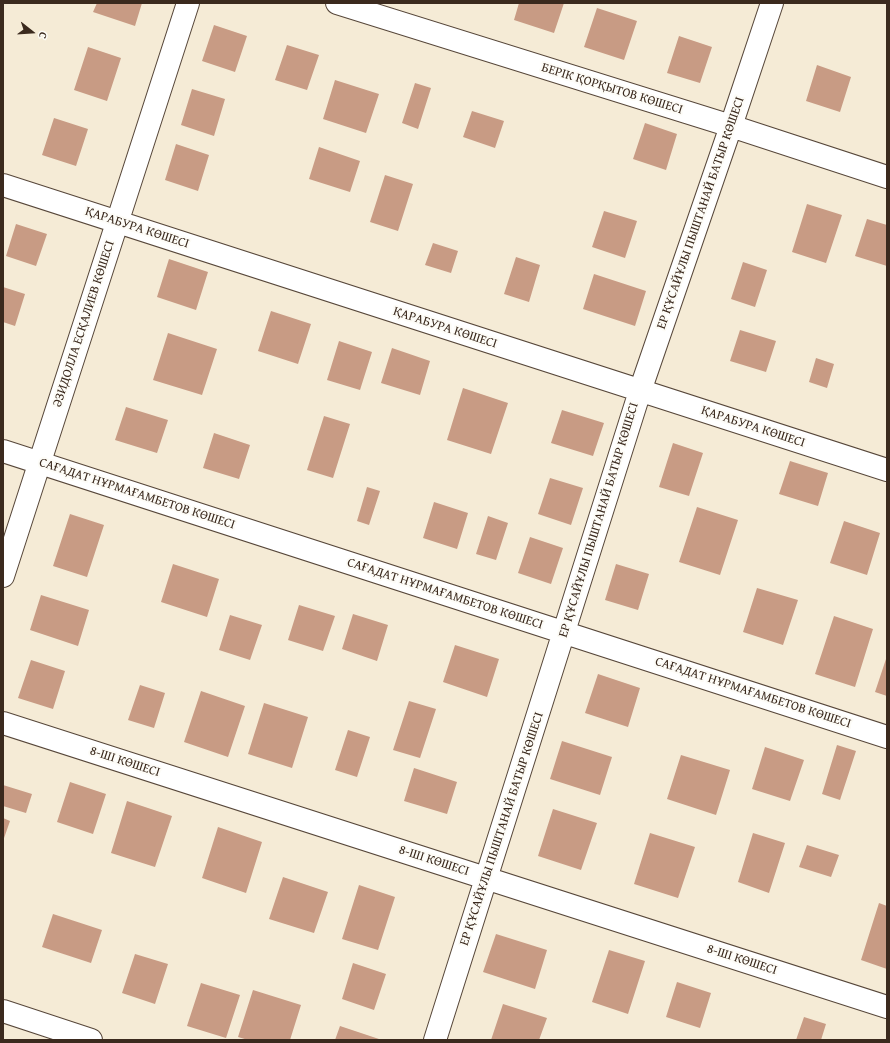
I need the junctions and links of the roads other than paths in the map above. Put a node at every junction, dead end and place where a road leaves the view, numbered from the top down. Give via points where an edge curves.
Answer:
1 (188, 3) edge
2 (337, 3) edge
3 (772, 3) edge
4 (731, 126) junction
5 (887, 177) edge
6 (3, 185) edge
7 (117, 222) junction
8 (640, 391) junction
9 (3, 451) edge
10 (40, 462) junction
11 (887, 470) edge
12 (3, 576) edge
13 (564, 632) junction
14 (3, 723) edge
15 (887, 737) edge
16 (486, 878) junction
17 (887, 1007) edge
18 (3, 1011) edge
19 (91, 1040) edge
20 (435, 1040) edge

1 - 7 street, ӘЗИДОЛЛА ЕСҚАЛИЕВ КӨШЕСІ
2 - 4 street, БЕРІК ҚОРҚЫТОВ КӨШЕСІ
3 - 4 street, ЕР ҚҰСАЙҰЛЫ ПЫШТАНАЙ БАТЫР КӨШЕСІ
4 - 5 street, БЕРІК ҚОРҚЫТОВ КӨШЕСІ
4 - 8 street, ЕР ҚҰСАЙҰЛЫ ПЫШТАНАЙ БАТЫР КӨШЕСІ
6 - 7 street, ҚАРАБУРА КӨШЕСІ
7 - 8 street, ҚАРАБУРА КӨШЕСІ
7 - 10 street, ӘЗИДОЛЛА ЕСҚАЛИЕВ КӨШЕСІ
8 - 11 street, ҚАРАБУРА КӨШЕСІ
8 - 13 street, ЕР ҚҰСАЙҰЛЫ ПЫШТАНАЙ БАТЫР КӨШЕСІ
9 - 10 street, САҒАДАТ НҰРМАҒАМБЕТОВ КӨШЕСІ
10 - 12 street, ӘЗИДОЛЛА ЕСҚАЛИЕВ КӨШЕСІ
10 - 13 street, САҒАДАТ НҰРМАҒАМБЕТОВ КӨШЕСІ
13 - 15 street, САҒАДАТ НҰРМАҒАМБЕТОВ КӨШЕСІ
13 - 16 street, ЕР ҚҰСАЙҰЛЫ ПЫШТАНАЙ БАТЫР КӨШЕСІ
14 - 16 street, 8-ШI КӨШЕСI
16 - 17 street, 8-ШI КӨШЕСI
16 - 20 street, ЕР ҚҰСАЙҰЛЫ ПЫШТАНАЙ БАТЫР КӨШЕСІ
18 - 19 street

